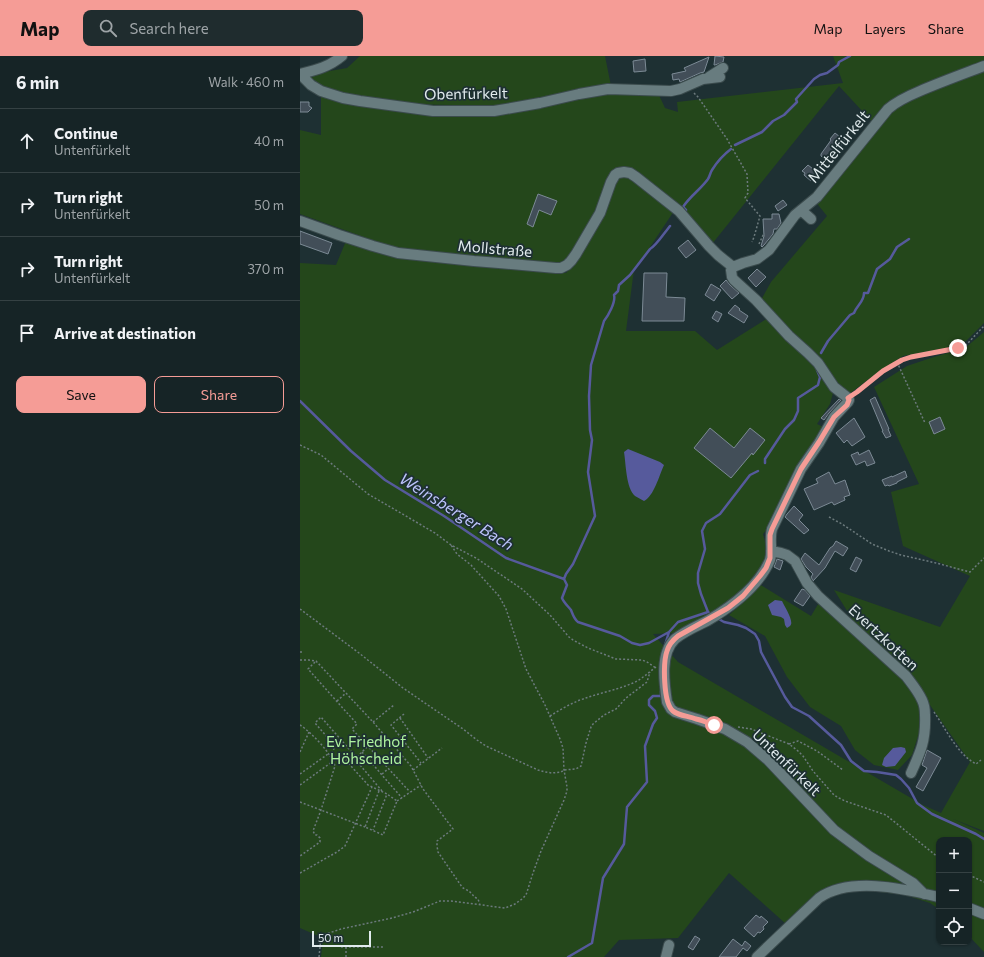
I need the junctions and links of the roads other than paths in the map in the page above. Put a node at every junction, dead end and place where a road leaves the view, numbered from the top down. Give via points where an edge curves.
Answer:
1 (342, 56) edge
2 (984, 66) edge
3 (721, 73) dead end
4 (300, 74) edge
5 (801, 210) junction
6 (811, 219) dead end
7 (300, 221) edge
8 (733, 267) junction
9 (771, 551) junction
10 (911, 773) dead end
11 (924, 894) junction
12 (936, 896) edge
13 (972, 909) edge
14 (984, 914) edge
15 (669, 945) dead end
16 (666, 957) edge
17 (757, 957) edge

1 - 4 street via 323,68
2 - 5 street, Mittelfürkelt via 899,100 888,109 817,197
3 - 4 street, Obenfürkelt via 671,91 608,89 494,111 433,110 343,98 321,91
5 - 6 street
5 - 8 street, Mittelfürkelt via 769,250 757,258
7 - 8 street, Mollstraße via 398,252 561,268 576,254 600,213 611,182 618,173 624,172 636,177 679,211 709,246
8 - 9 street, Untenfürkelt via 731,274 734,280 818,363 834,387 849,400 829,424 801,469 772,529
9 - 10 street, Evertzkotten via 787,555 795,561 807,583 818,596 906,676 916,689 923,701 924,740
9 - 11 street, Untenfürkelt via 766,568 743,596 722,612 678,636 672,642 665,664 667,702 673,711 725,729 739,737 763,756 841,836 913,883
11 - 12 street
11 - 17 street via 869,886 849,887 829,893 815,901
13 - 14 street
15 - 16 street

